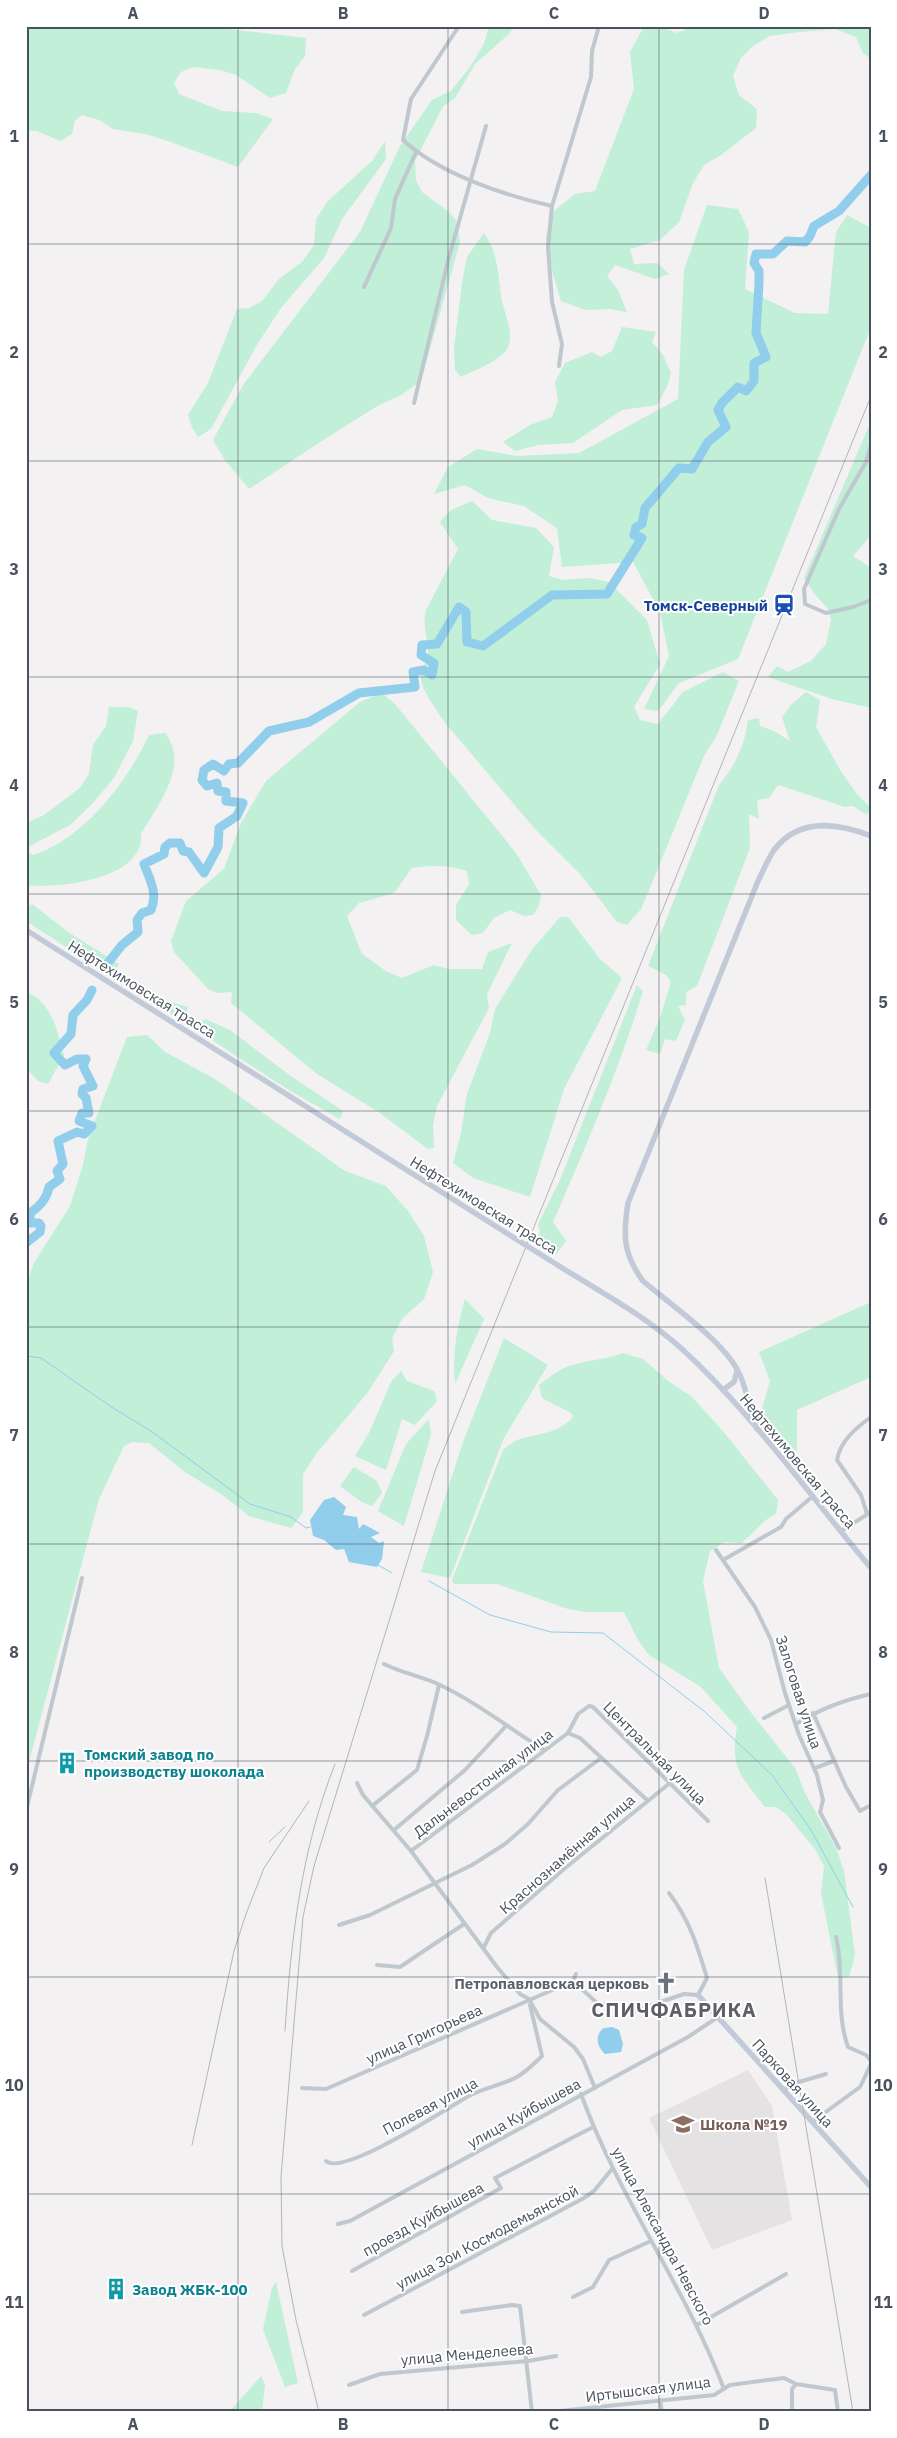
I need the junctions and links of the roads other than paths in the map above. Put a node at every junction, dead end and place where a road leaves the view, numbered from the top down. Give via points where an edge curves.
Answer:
1 (459, 26) edge
2 (599, 26) edge
3 (486, 126) dead end
4 (416, 152) junction
5 (471, 180) junction
6 (552, 206) junction
7 (364, 287) dead end
8 (559, 366) dead end
9 (414, 403) dead end
10 (871, 445) edge
11 (871, 600) edge
12 (871, 836) edge
13 (26, 930) edge
14 (737, 1368) junction
15 (723, 1390) junction
16 (871, 1417) edge
17 (757, 1429) junction
18 (813, 1496) junction
19 (869, 1513) edge
20 (841, 1531) junction
21 (716, 1550) dead end
22 (723, 1560) junction
23 (871, 1568) edge
24 (82, 1578) dead end
25 (384, 1664) dead end
26 (439, 1685) junction
27 (871, 1694) edge
28 (789, 1705) junction
29 (813, 1713) junction
30 (764, 1718) dead end
31 (796, 1724) junction
32 (506, 1726) junction
33 (568, 1733) junction
34 (544, 1750) junction
35 (601, 1758) junction
36 (834, 1761) junction
37 (815, 1768) junction
38 (357, 1783) dead end
39 (670, 1783) junction
40 (647, 1800) junction
41 (871, 1805) edge
42 (372, 1806) junction
43 (26, 1811) edge
44 (708, 1822) dead end
45 (394, 1830) junction
46 (839, 1848) dead end
47 (411, 1851) junction
48 (434, 1883) junction
49 (668, 1893) dead end
50 (464, 1924) junction
51 (339, 1925) dead end
52 (836, 1936) dead end
53 (484, 1947) junction
54 (377, 1965) dead end
55 (576, 1974) dead end
56 (573, 1981) junction
57 (698, 1995) junction
58 (529, 2000) junction
59 (718, 2017) junction
60 (871, 2063) edge
61 (826, 2074) dead end
62 (302, 2088) dead end
63 (595, 2088) junction
64 (783, 2091) junction
65 (581, 2094) junction
66 (812, 2122) junction
67 (593, 2127) junction
68 (326, 2161) dead end
69 (612, 2169) junction
70 (871, 2187) edge
71 (338, 2224) dead end
72 (651, 2241) junction
73 (352, 2271) dead end
74 (786, 2274) dead end
75 (573, 2297) dead end
76 (462, 2312) dead end
77 (364, 2315) dead end
78 (697, 2325) junction
79 (556, 2356) dead end
80 (528, 2361) junction
81 (796, 2384) junction
82 (350, 2385) dead end
83 (724, 2389) junction
84 (660, 2400) junction
85 (532, 2412) edge
86 (550, 2412) edge
87 (662, 2412) edge
88 (792, 2412) edge
89 (838, 2412) edge

1 - 4 street via 411,99 403,140
2 - 6 street via 592,51 591,77
3 - 5 street
4 - 5 street
4 - 7 street via 395,199 391,228
5 - 6 street via 508,196
5 - 9 street
6 - 8 street via 548,247 552,302 562,344
10 - 11 street via 866,462 839,509 804,589 804,604 826,613
12 - 14 main road via 842,826 817,825 797,831 774,851 758,881 628,1203 624,1244 633,1267 643,1281 726,1353
13 - 15 main road, Нефтехимовская трасса, bridge via 655,1328
14 - 15 main road via 734,1382
14 - 17 main road
15 - 17 main road, Нефтехимовская трасса
16 - 19 street via 844,1442 837,1460
17 - 18 main road, Нефтехимовская трасса
18 - 20 main road, Нефтехимовская трасса
18 - 22 street via 781,1527
19 - 20 street
20 - 23 main road, Нефтехимовская трасса
21 - 22 street, Залоговая улица
22 - 28 street, Залоговая улица via 755,1607 771,1640
24 - 43 street
25 - 26 street
26 - 32 street via 470,1701
26 - 42 street via 417,1770
27 - 29 street via 850,1698
28 - 30 street
28 - 31 street, Залоговая улица
29 - 31 street
29 - 36 street
31 - 37 street, Залоговая улица
32 - 34 street
32 - 45 street via 466,1770
33 - 34 street, Дальневосточная улица
33 - 35 street via 580,1738
33 - 39 street, Центральная улица via 578,1714 589,1706 594,1707
34 - 47 street, Дальневосточная улица
35 - 40 street
35 - 48 street via 558,1790 505,1844 472,1865
36 - 37 street
36 - 41 street via 860,1811
37 - 46 street, Залоговая улица via 823,1800 820,1812
38 - 42 street
39 - 40 street, Краснознамённая улица
39 - 44 street, Центральная улица
40 - 53 street, Краснознамённая улица via 491,1934
42 - 45 street
45 - 47 street
47 - 48 street
48 - 50 street
48 - 51 street via 370,1915
49 - 57 street via 693,1932 707,1978
50 - 53 street
50 - 54 street via 400,1967
52 - 60 street via 841,1957 839,2007 842,2033 848,2047 866,2055
53 - 58 street via 497,1967
55 - 56 street
56 - 57 street via 597,2003 634,2011 684,1994
56 - 58 street, улица Григорьева
57 - 59 main road, Парковая улица
58 - 62 street, улица Григорьева via 326,2089
58 - 63 street via 540,2020 574,2047 583,2059
58 - 68 street, Полевая улица via 542,2056 533,2065 516,2078 470,2096 420,2126 348,2161 332,2164
59 - 63 street, улица Куйбышева
59 - 64 main road, Парковая улица
60 - 66 street via 860,2087
61 - 64 street via 792,2084
63 - 65 street, улица Куйбышева
64 - 66 main road, Парковая улица
65 - 67 street, улица Александра Невского
65 - 71 street, улица Куйбышева via 350,2221
66 - 70 main road, Парковая улица
67 - 69 street, улица Александра Невского
67 - 73 street, проезд Куйбышева via 495,2178 501,2188
69 - 72 street, улица Александра Невского
69 - 77 street, улица Зои Космодемьянской via 584,2198
72 - 75 street via 609,2260 593,2287
72 - 78 street, улица Александра Невского
74 - 78 street
76 - 80 street via 512,2304 520,2306
78 - 83 street, улица Александра Невского
79 - 80 street, улица Менделеева
80 - 82 street, улица Менделеева via 380,2374
80 - 85 street
81 - 83 street, Иртышская улица via 784,2378 730,2385
81 - 88 street via 792,2389
81 - 89 street, Иртышская улица via 835,2390
83 - 84 street, Иртышская улица via 714,2395
84 - 86 street, Иртышская улица
84 - 87 street

